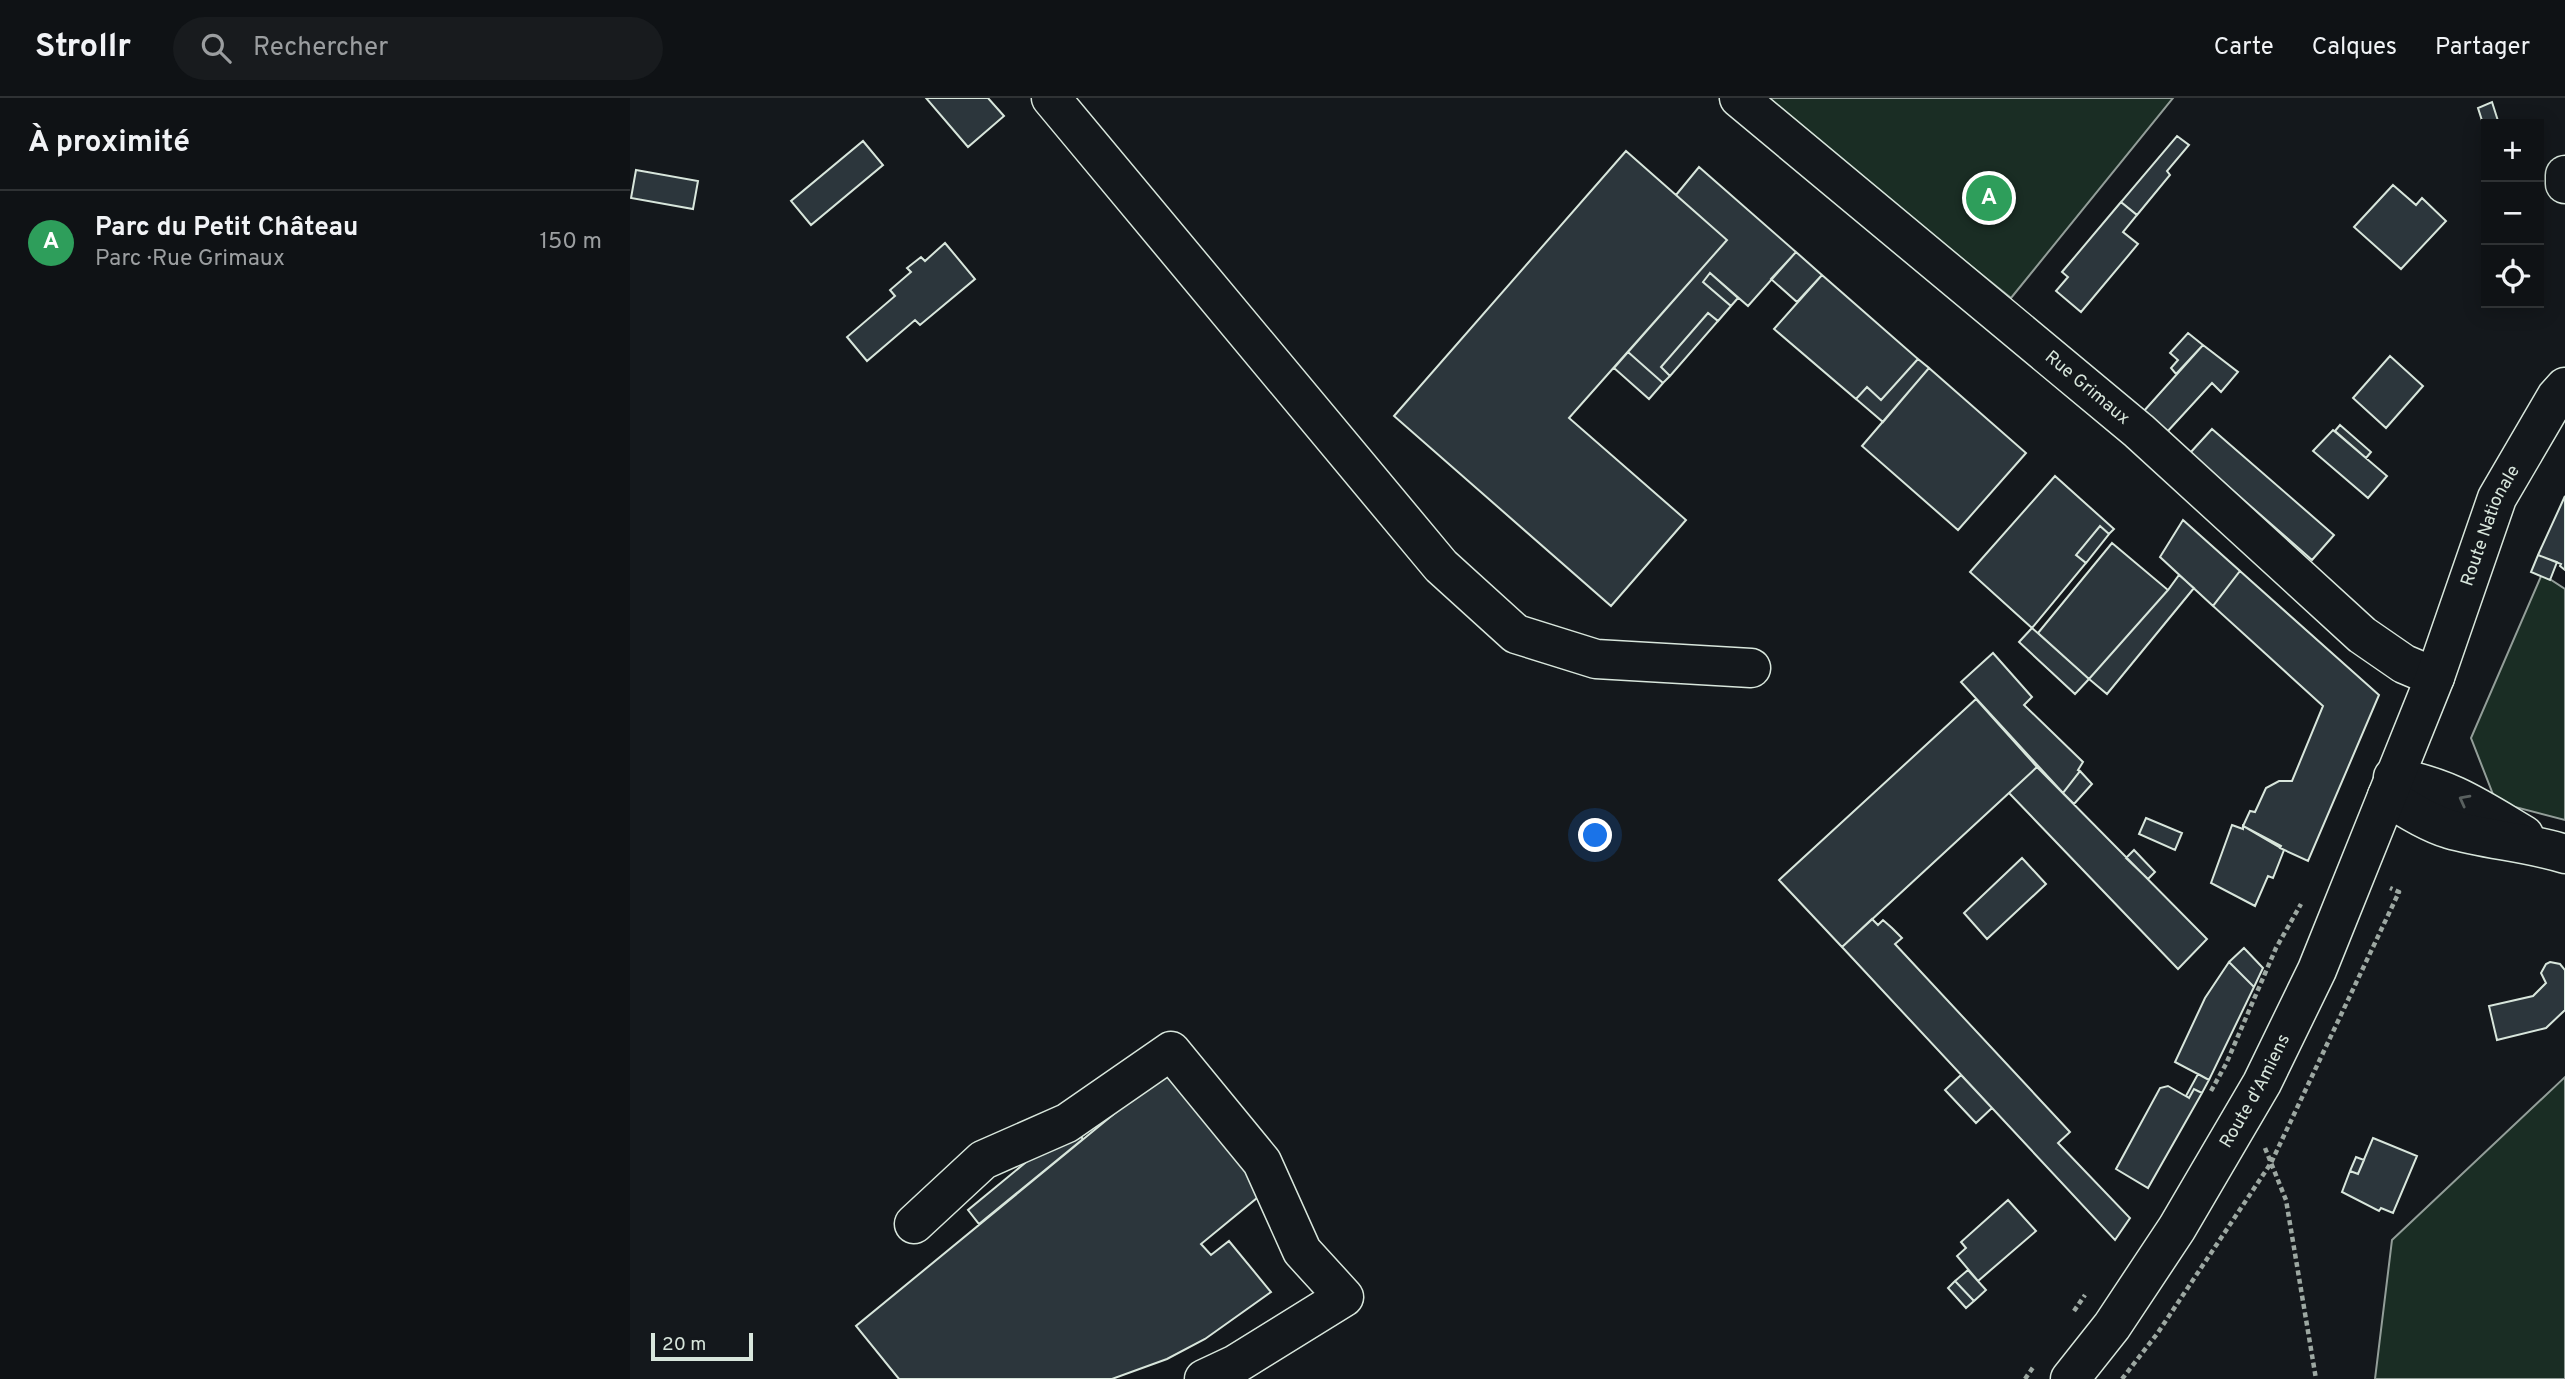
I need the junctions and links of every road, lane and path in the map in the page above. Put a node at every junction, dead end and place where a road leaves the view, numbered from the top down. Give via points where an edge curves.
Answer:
1 (1051, 98) edge
2 (1739, 98) edge
3 (2565, 175) edge
4 (2565, 184) edge
5 (2565, 387) edge
6 (1751, 668) dead end
7 (2435, 677) junction
8 (2390, 787) junction
9 (2554, 850) edge
10 (2307, 894) dead end
11 (2206, 1101) dead end
12 (2249, 1106) junction
13 (914, 1224) dead end
14 (2089, 1289) dead end
15 (2073, 1312) dead end
16 (2055, 1368) edge
17 (1204, 1379) edge
18 (2025, 1379) edge
19 (2316, 1379) edge

1 - 6 main road via 1441,566 1516,634 1596,659
2 - 7 main road, Rue Grimaux via 2139,431 2362,635 2404,664
3 - 4 main road
5 - 7 main road, Route Nationale via 2497,498
7 - 8 main road, Route Nationale
8 - 9 main road via 2422,782 2460,796
8 - 12 main road, Route d'Amiens via 2317,970
10 - 11 path via 2276,948
12 - 16 main road, Route d'Amiens via 2112,1326
12 - 19 path via 2286,1200
13 - 17 main road via 983,1160 1067,1123 1171,1051 1262,1162 1302,1251 1344,1297
14 - 15 path
16 - 18 path

